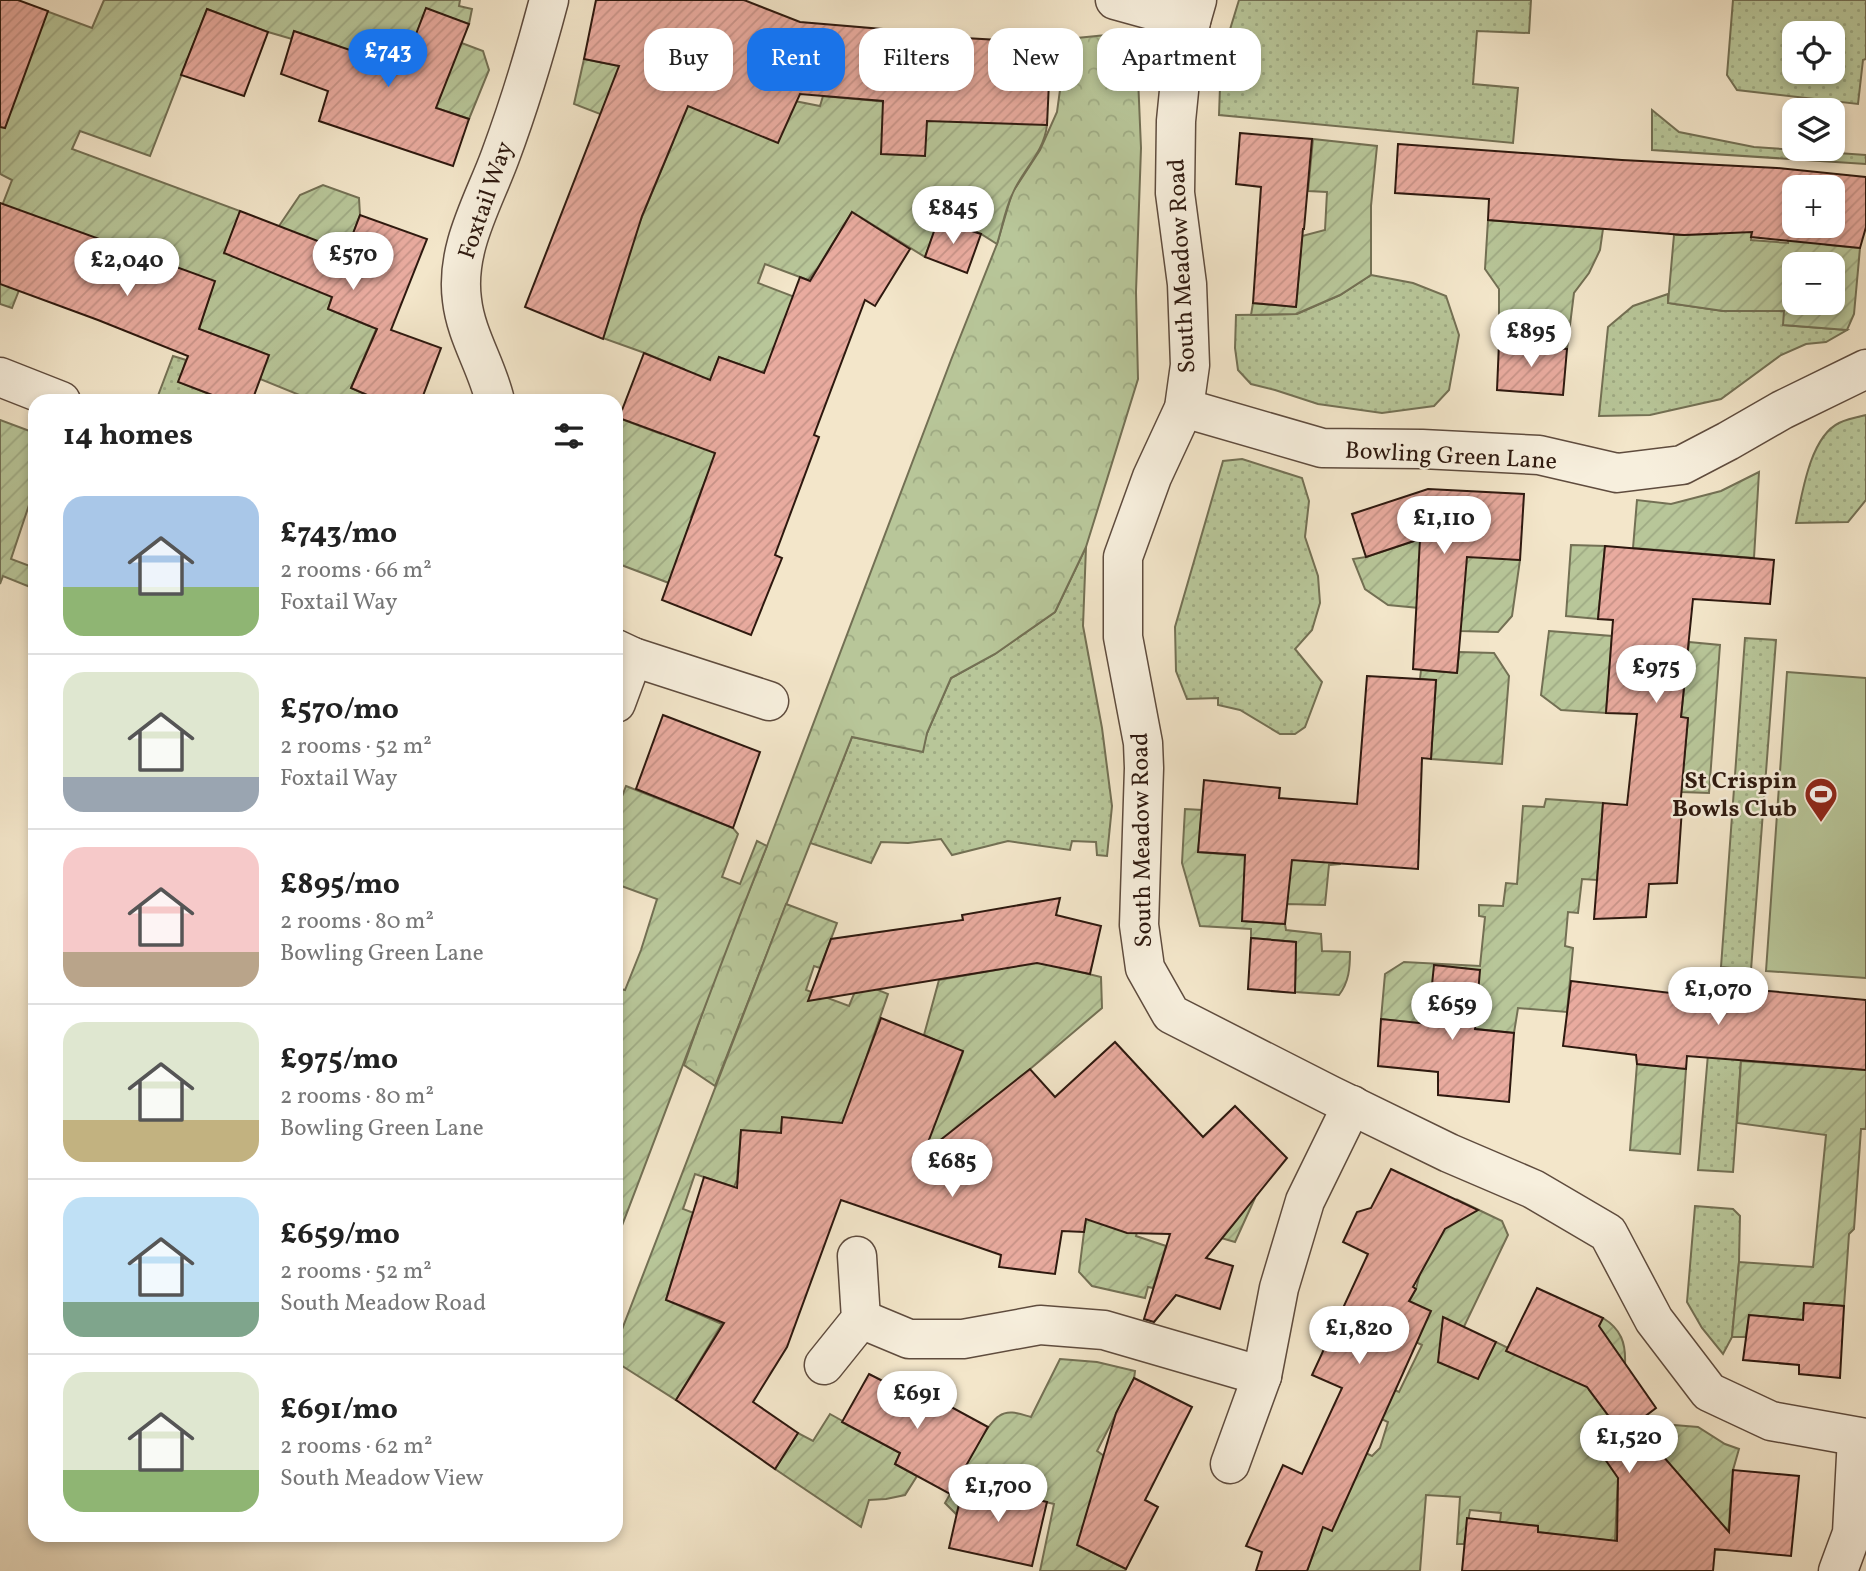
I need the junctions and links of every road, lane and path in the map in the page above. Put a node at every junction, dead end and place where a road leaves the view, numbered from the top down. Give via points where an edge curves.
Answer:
1 (549, 0) edge
2 (1115, 0) edge
3 (1194, 10) edge
4 (1866, 369) edge
5 (0, 377) edge
6 (43, 394) edge
7 (493, 394) edge
8 (1184, 408) junction
9 (624, 653) edge
10 (769, 701) dead end
11 (1352, 1105) junction
12 (857, 1256) dead end
13 (861, 1319) junction
14 (824, 1365) dead end
15 (1262, 1376) junction
16 (1861, 1437) edge
17 (1230, 1464) dead end
18 (1838, 1571) edge

1 - 7 street, Foxtail Way via 532,63 471,226 461,272 468,330
2 - 3 street
3 - 8 street, South Meadow Road via 1176,121 1175,192 1187,284 1190,365
4 - 8 street, Bowling Green Lane via 1682,465 1617,473 1539,456 1322,448
5 - 6 street
8 - 11 street, South Meadow Road via 1123,557 1123,637 1143,743 1139,925 1145,968 1171,1014
9 - 10 street
11 - 15 street via 1305,1201 1279,1288
11 - 16 street, South Meadow Road via 1533,1189 1608,1233 1654,1320 1709,1392 1772,1422
12 - 13 street
13 - 14 street
13 - 15 street via 909,1339 963,1339 1040,1325 1104,1330
15 - 17 street
16 - 18 street via 1852,1533

